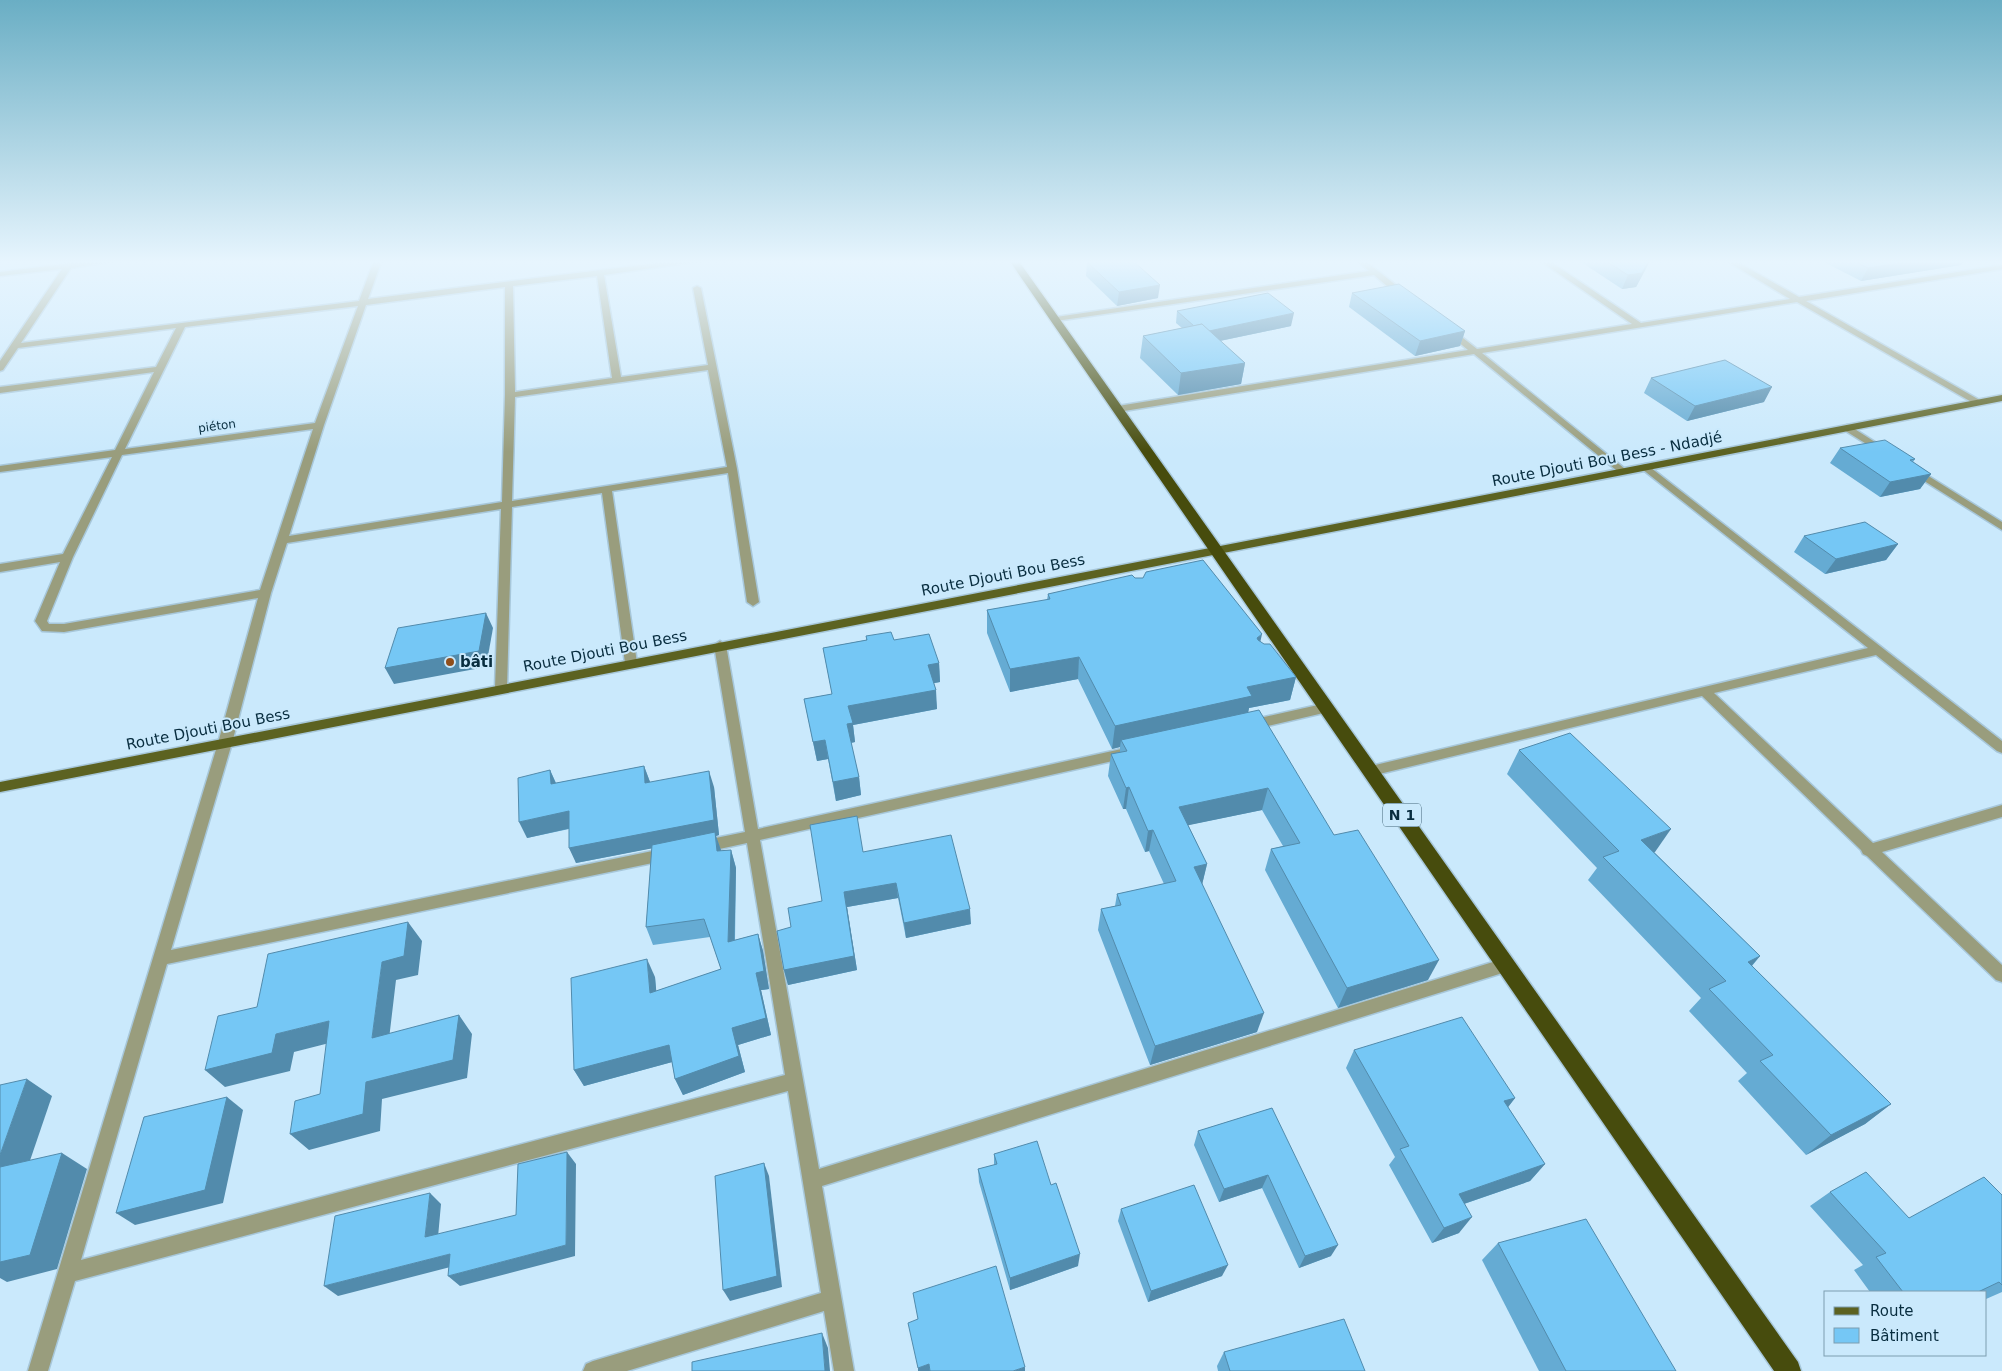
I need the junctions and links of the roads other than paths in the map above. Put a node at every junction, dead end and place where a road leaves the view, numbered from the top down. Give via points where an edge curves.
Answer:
1 (29, 324) edge
2 (196, 324) edge
3 (353, 324) edge
4 (509, 324) edge
5 (608, 324) edge
6 (704, 324) edge
7 (1059, 324) edge
8 (1441, 324) edge
9 (1645, 324) edge
10 (1840, 324) edge
11 (1639, 325) joint
12 (181, 326) junction
13 (14, 346) junction
14 (1476, 351) junction
15 (713, 367) junction
16 (0, 368) edge
17 (160, 370) junction
18 (617, 379) junction
19 (0, 390) edge
20 (510, 395) junction
21 (2002, 398) edge
22 (1978, 402) junction
23 (1118, 409) junction
24 (319, 425) junction
25 (1847, 428) junction
26 (119, 452) junction
27 (1646, 466) junction
28 (0, 469) edge
29 (732, 469) junction
30 (1621, 471) junction
31 (607, 489) junction
32 (506, 505) junction
33 (2002, 527) edge
34 (282, 540) junction
35 (1217, 550) junction
36 (67, 557) junction
37 (0, 568) edge
38 (1120, 569) junction
39 (1128, 583) edge
40 (265, 593) junction
41 (753, 602) dead end
42 (720, 645) junction
43 (1878, 650) junction
44 (632, 663) junction
45 (501, 688) junction
46 (1704, 691) junction
47 (1327, 708) junction
48 (1239, 728) edge
49 (225, 743) junction
50 (2002, 748) edge
51 (1142, 749) edge
52 (1371, 771) junction
53 (0, 787) edge
54 (2002, 812) edge
55 (753, 836) junction
56 (1868, 850) junction
57 (160, 959) junction
58 (1506, 965) junction
59 (2002, 976) edge
60 (795, 1081) junction
61 (812, 1180) junction
62 (67, 1273) junction
63 (832, 1299) junction
64 (38, 1371) edge
65 (593, 1371) edge
66 (844, 1371) edge
67 (1789, 1371) edge

1 - 13 street
2 - 12 street
3 - 24 street
4 - 20 street
5 - 18 street
6 - 15 street
7 - 23 highway, N 1
8 - 14 street
9 - 11 street
10 - 22 street
11 - 14 street
12 - 13 street
12 - 17 street
13 - 16 street
14 - 23 street
14 - 30 street
15 - 18 street
15 - 29 street
17 - 19 street
17 - 26 street
18 - 20 street
20 - 32 street
21 - 22 main road, Route Djouti Bou Bess - Ndadjé
22 - 25 main road, Route Djouti Bou Bess - Ndadjé
23 - 35 highway, N 1
24 - 26 street, piéton
24 - 34 street
25 - 27 main road, Route Djouti Bou Bess - Ndadjé
25 - 33 street
26 - 28 street, piéton
26 - 36 street
27 - 30 main road, Route Djouti Bou Bess - Ndadjé
27 - 43 street
29 - 31 street
29 - 41 street
30 - 35 main road, Route Djouti Bou Bess - Ndadjé
31 - 32 street
31 - 44 street
32 - 34 street
32 - 45 street
34 - 40 street
35 - 38 main road, Route Djouti Bou Bess
35 - 47 highway, N 1 via 1284,660
36 - 37 street
36 - 40 street via 41,620 46,628 64,628
38 - 39 street
38 - 42 main road, Route Djouti Bou Bess
40 - 49 street
42 - 44 main road, Route Djouti Bou Bess
42 - 55 street
43 - 46 street
43 - 50 street
44 - 45 main road, Route Djouti Bou Bess
45 - 49 main road, Route Djouti Bou Bess
46 - 52 street
46 - 56 street
47 - 48 street
47 - 52 highway, N 1
49 - 53 main road, Route Djouti Bou Bess
49 - 57 street
51 - 55 street
52 - 58 highway, N 1
54 - 56 street
55 - 57 street
55 - 60 street
56 - 59 street
57 - 62 street
58 - 61 street
58 - 67 highway, N 1
60 - 61 street
60 - 62 street
61 - 63 street
62 - 64 street
63 - 65 street
63 - 66 street

